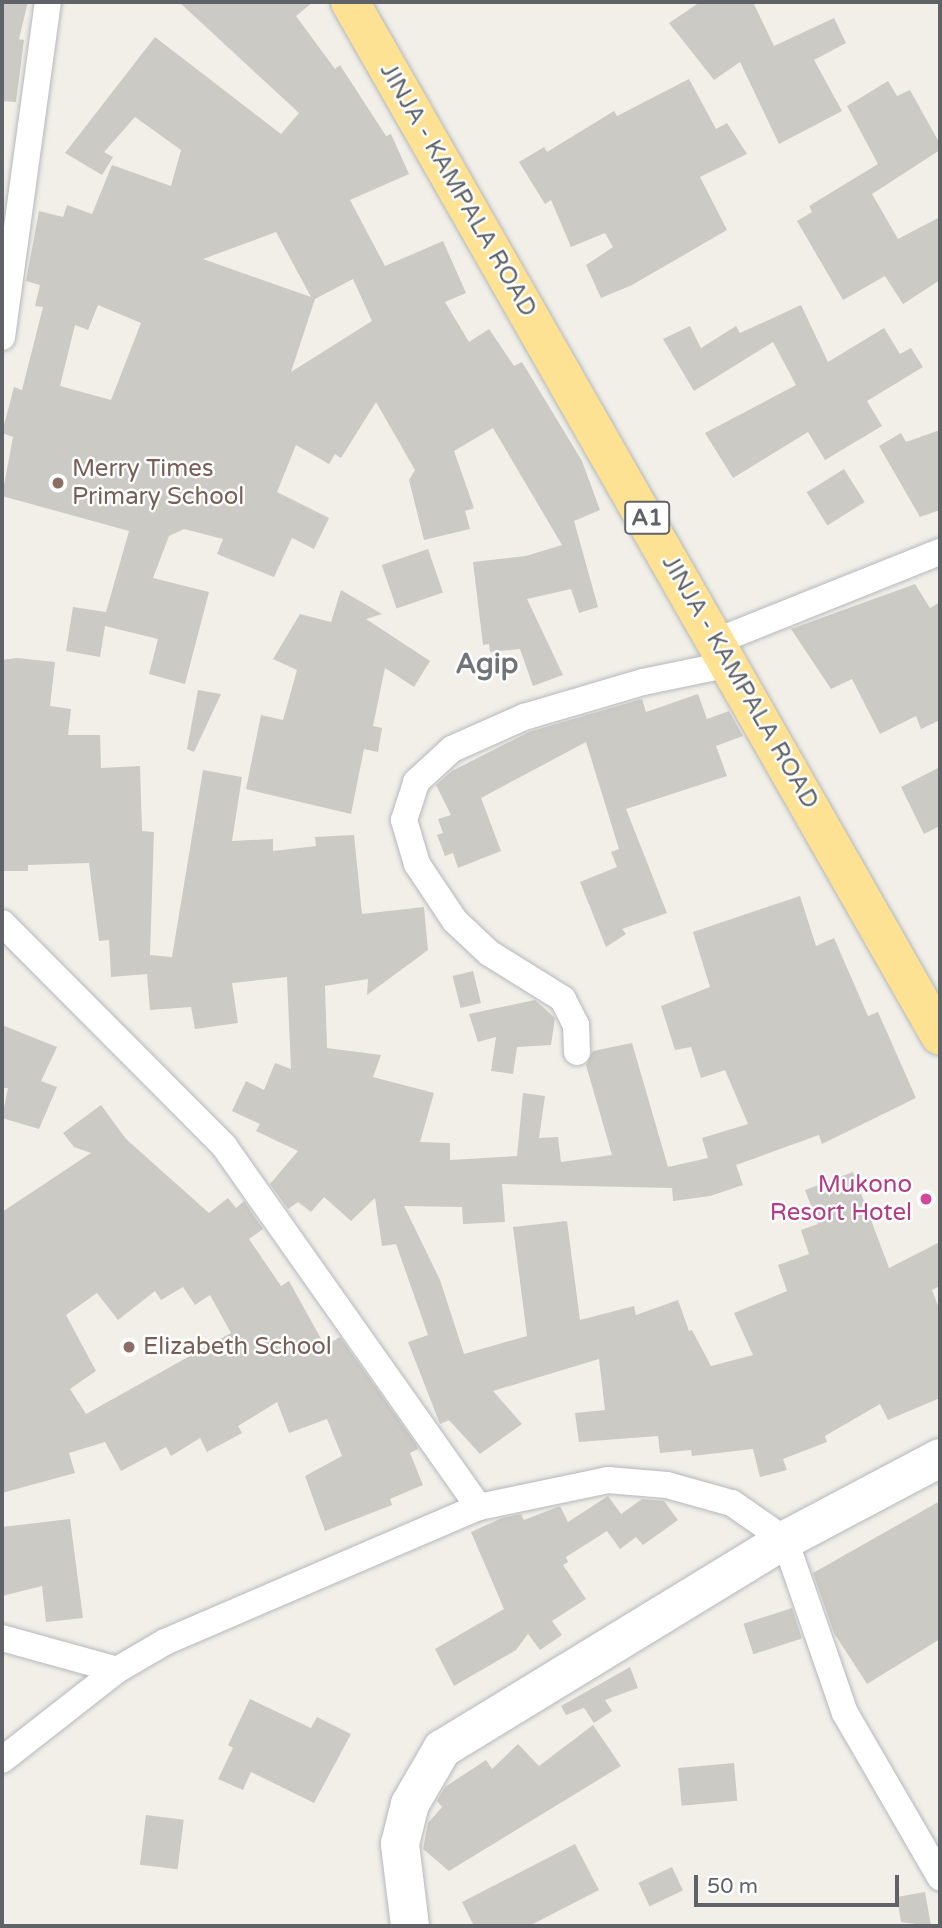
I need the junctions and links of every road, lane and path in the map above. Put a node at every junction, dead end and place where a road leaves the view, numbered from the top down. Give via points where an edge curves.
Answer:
1 (48, 2) edge
2 (350, 2) edge
3 (2, 337) edge
4 (940, 552) edge
5 (724, 652) junction
6 (2, 923) edge
7 (938, 1025) edge
8 (577, 1052) dead end
9 (940, 1458) edge
10 (479, 1507) junction
11 (785, 1540) junction
12 (2, 1638) edge
13 (117, 1670) junction
14 (2, 1760) edge
15 (940, 1877) edge
16 (410, 1926) edge

1 - 3 street
2 - 5 highway, JINJA - KAMPALA ROAD / A1
4 - 5 street
5 - 7 highway, JINJA - KAMPALA ROAD / A1
5 - 8 street via 524,717 452,749 416,782 404,820 417,864 455,921 489,953 563,999 576,1025
6 - 10 street via 224,1146
9 - 11 street
10 - 11 street via 608,1480 667,1485 732,1503
10 - 13 street via 165,1642
11 - 15 street via 845,1713
11 - 16 street via 442,1749 410,1804 400,1844
12 - 13 street
13 - 14 street

